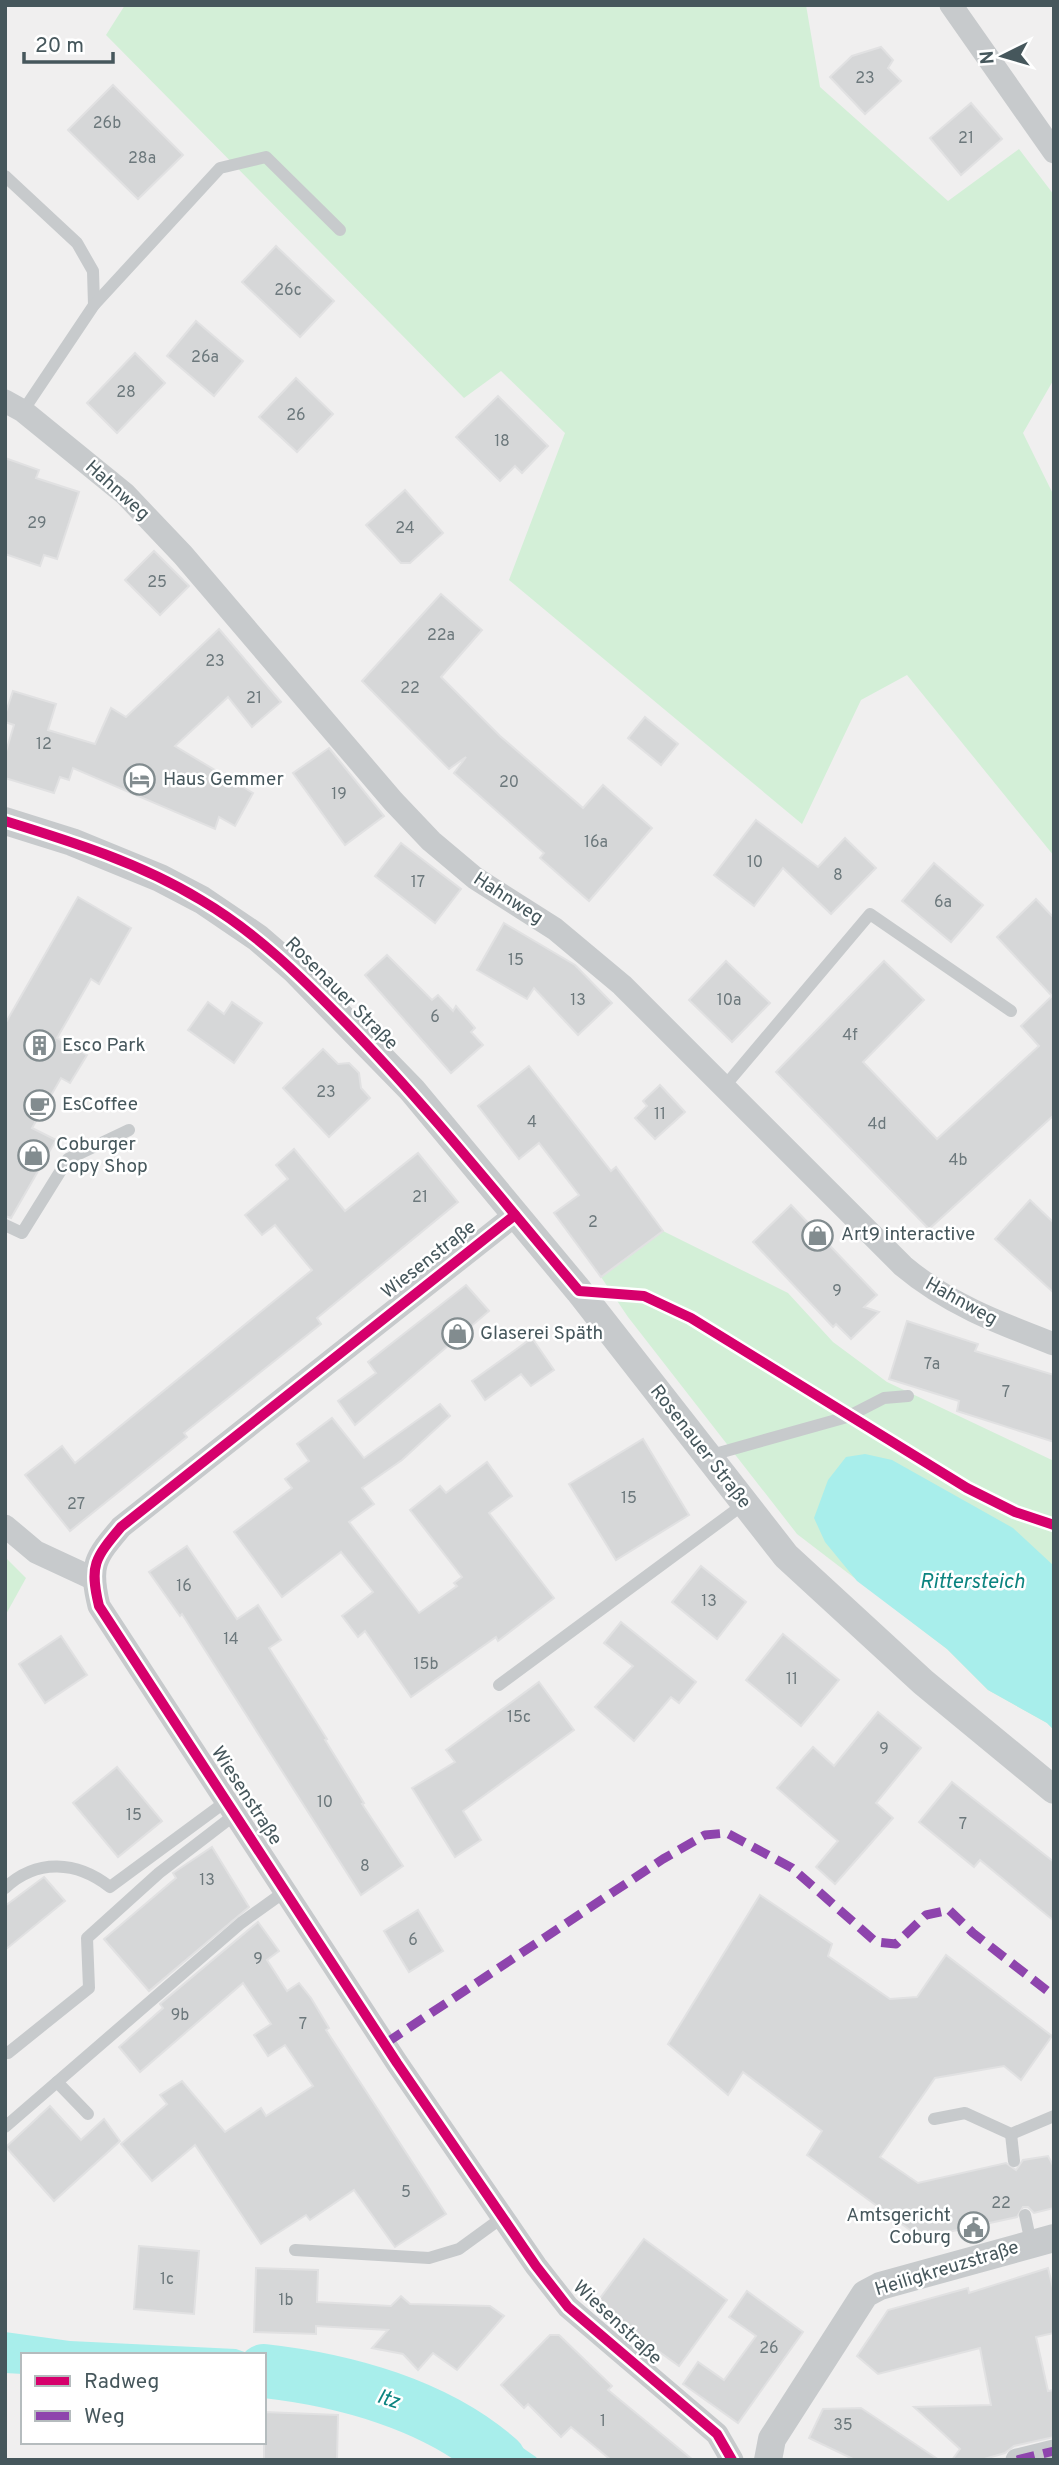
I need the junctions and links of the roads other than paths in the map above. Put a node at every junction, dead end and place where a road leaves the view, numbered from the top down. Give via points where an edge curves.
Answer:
1 (951, 5) edge
2 (1054, 152) edge
3 (5, 176) edge
4 (340, 230) dead end
5 (94, 305) junction
6 (14, 406) edge
7 (5, 821) edge
8 (1011, 1011) dead end
9 (724, 1087) junction
10 (129, 1130) dead end
11 (514, 1215) junction
12 (5, 1225) edge
13 (1054, 1344) edge
14 (908, 1396) dead end
15 (708, 1456) junction
16 (744, 1504) junction
17 (5, 1526) edge
18 (92, 1578) junction
19 (499, 1685) dead end
20 (1054, 1790) edge
21 (232, 1806) junction
22 (5, 1888) edge
23 (287, 1890) junction
24 (8, 2053) dead end
25 (57, 2082) junction
26 (88, 2114) dead end
27 (1054, 2116) edge
28 (934, 2119) dead end
29 (5, 2127) edge
30 (1011, 2134) junction
31 (1014, 2161) dead end
32 (1025, 2215) dead end
33 (503, 2217) junction
34 (1042, 2240) edge
35 (295, 2250) dead end
36 (1054, 2451) edge
37 (732, 2460) edge
38 (768, 2460) edge
39 (1017, 2460) edge

1 - 2 street
3 - 5 lane via 77,243 93,271
4 - 5 lane via 266,157 220,168
5 - 6 lane
6 - 9 street, Hahnweg via 135,504 432,841 475,878 555,929 622,985
7 - 11 street, Rosenauer Straße via 160,878 202,900 258,939 295,970 412,1090
8 - 9 lane via 870,914
9 - 13 street, Hahnweg via 927,1285 980,1316
10 - 12 lane via 68,1159 22,1233
11 - 15 street, Rosenauer Straße
11 - 18 street, Wiesenstraße via 121,1527 100,1552
14 - 15 lane via 884,1398 847,1417
15 - 16 street, Rosenauer Straße
16 - 19 lane
16 - 20 street, Rosenauer Straße via 821,1590
17 - 18 street via 36,1552
18 - 21 street, Wiesenstraße via 99,1606
21 - 22 lane via 110,1887 94,1874 63,1865 38,1868 18,1876
21 - 23 street, Wiesenstraße
21 - 24 lane via 87,1938 89,1988
23 - 25 lane via 241,1923
23 - 33 street, Wiesenstraße via 397,2063
25 - 26 lane
25 - 29 lane
27 - 30 lane
28 - 30 lane via 965,2113
30 - 31 lane
32 - 34 lane
33 - 35 lane via 459,2249 429,2259
33 - 37 street, Wiesenstraße via 568,2307 718,2434
34 - 38 street, Heiligkreuzstraße via 865,2294 784,2418 772,2439
36 - 39 street

